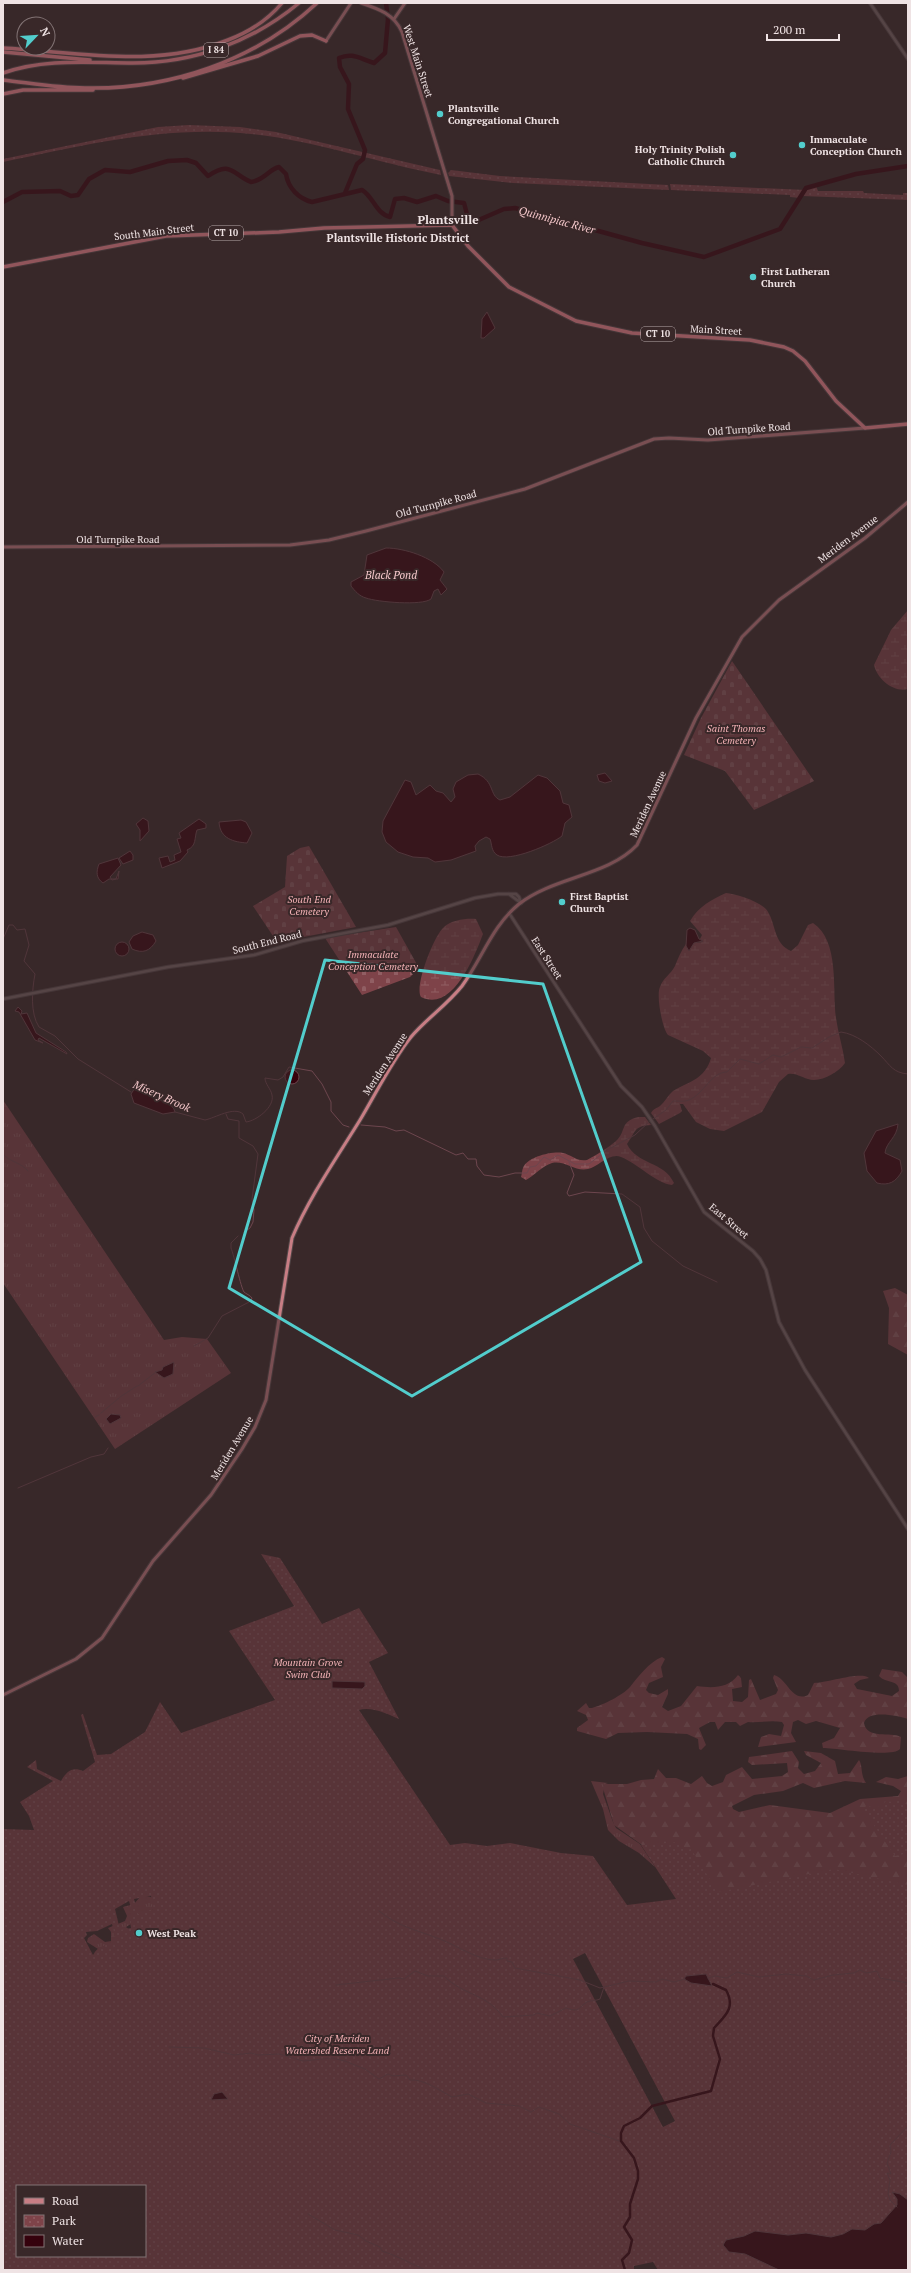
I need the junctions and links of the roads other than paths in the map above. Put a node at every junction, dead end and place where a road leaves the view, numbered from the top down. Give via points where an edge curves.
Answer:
1 (282, 3) edge
2 (299, 3) edge
3 (317, 3) edge
4 (351, 3) edge
5 (361, 3) edge
6 (405, 3) edge
7 (870, 3) edge
8 (394, 19) junction
9 (326, 41) joint
10 (3, 48) edge
11 (3, 52) edge
12 (908, 59) edge
13 (123, 62) junction
14 (3, 73) edge
15 (3, 80) edge
16 (166, 80) junction
17 (113, 88) junction
18 (3, 94) edge
19 (452, 225) junction
20 (3, 267) edge
21 (908, 424) edge
22 (864, 428) junction
23 (908, 503) edge
24 (3, 547) edge
25 (521, 903) junction
26 (509, 913) junction
27 (3, 999) edge
28 (908, 1528) edge
29 (3, 1695) edge

1 - 10 highway via 265,21 246,32 210,47 176,55 131,58
2 - 13 highway, I 84 via 259,31 219,49 172,60
3 - 16 highway, I 84 via 289,27 252,49 216,65
4 - 9 main road
5 - 8 main road, West Main Street via 386,12
6 - 8 main road
7 - 12 street
8 - 19 main road, West Main Street via 402,32 453,199
9 - 16 highway via 312,35 300,36 258,56 195,75
11 - 13 highway, I 84
13 - 14 highway via 58,62
15 - 17 highway, I 84 via 60,87
16 - 17 highway, I 84
17 - 18 highway via 88,91 23,90
19 - 20 highway, South Main Street / CT 10 via 175,235
19 - 22 highway, Main Street / CT 10 via 468,246 509,288 576,321 632,333 750,340 789,349 805,361 836,401
21 - 22 highway
22 - 24 main road, Old Turnpike Road via 708,440 654,439 525,489 329,540 290,545
23 - 25 main road, Meriden Avenue via 779,600 742,637 696,718 637,845 631,852
25 - 26 main road, Meriden Avenue
25 - 27 street, South End Road via 509,894 476,898 388,925 302,941 254,955 168,967
26 - 28 street, East Street via 621,1086 642,1107 655,1126 704,1212 753,1250 760,1259 766,1270 779,1322 805,1370
26 - 29 main road, Meriden Avenue via 494,932 463,985 410,1038 301,1218 292,1238 288,1258 266,1400 242,1449 211,1495 154,1560 102,1638 76,1659

